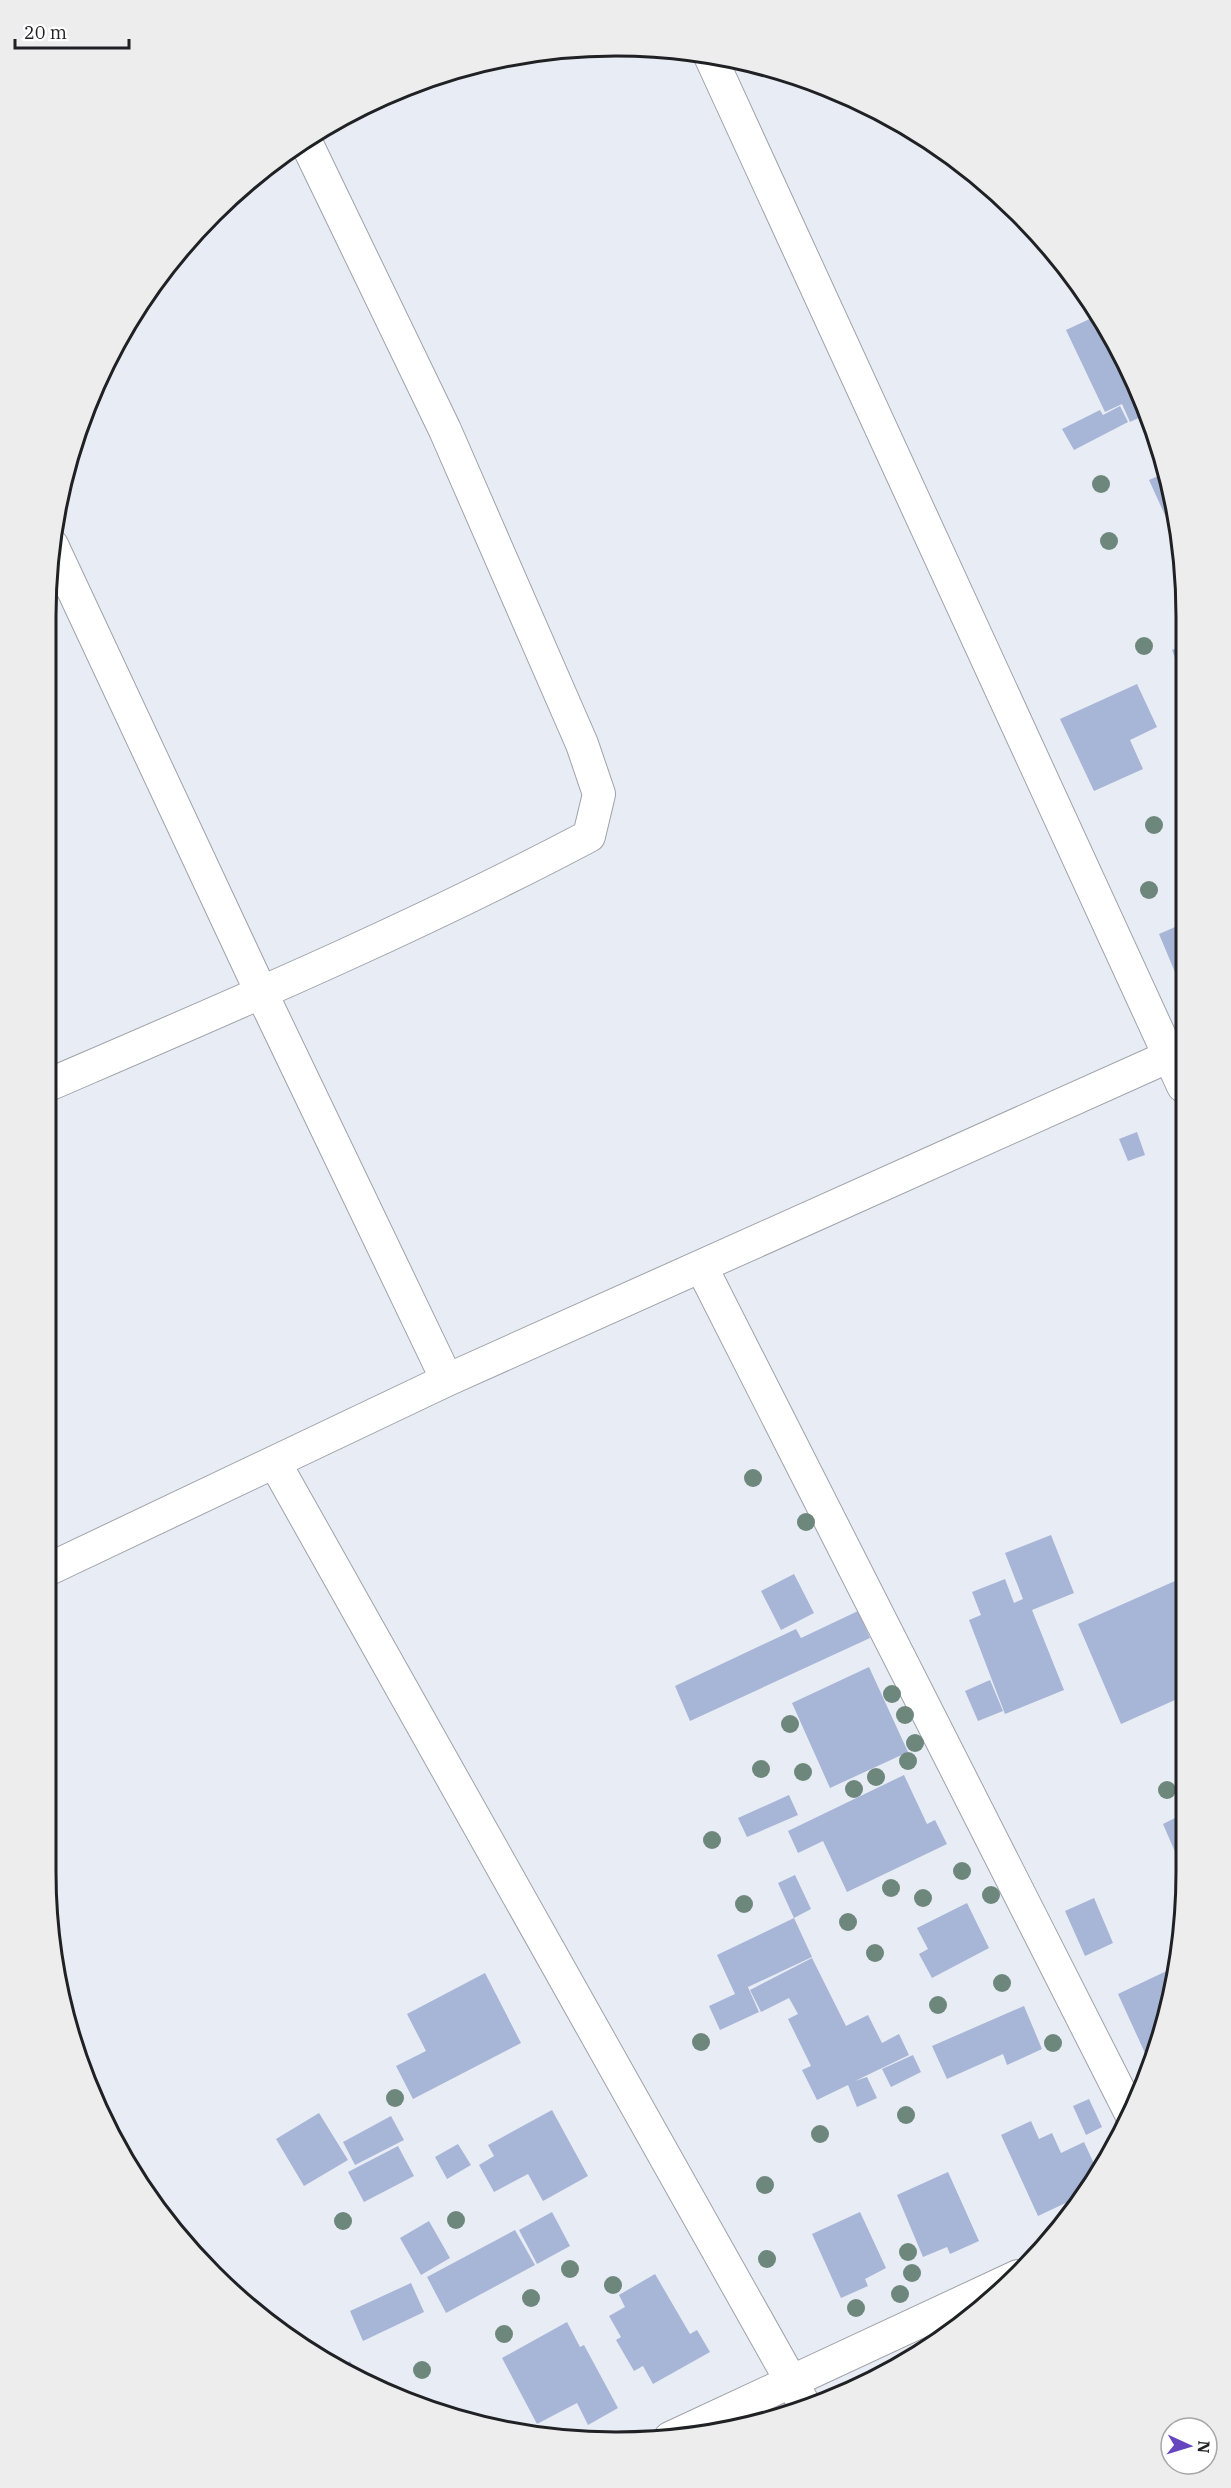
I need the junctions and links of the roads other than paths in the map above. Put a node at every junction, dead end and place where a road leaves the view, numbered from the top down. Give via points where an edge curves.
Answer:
1 (714, 64) edge
2 (309, 147) edge
3 (59, 559) edge
4 (262, 994) junction
5 (1176, 1053) edge
6 (55, 1082) edge
7 (702, 1268) junction
8 (447, 1380) junction
9 (276, 1463) junction
10 (55, 1565) edge
11 (1126, 2103) edge
12 (986, 2293) edge
13 (797, 2392) edge
14 (705, 2425) edge

1 - 5 street
2 - 4 street via 445,430 582,744 599,794 589,836
3 - 4 street
4 - 6 street
4 - 8 street
5 - 7 street
7 - 8 street
7 - 11 street
8 - 9 street
9 - 10 street
9 - 13 street
12 - 13 street
13 - 14 street

